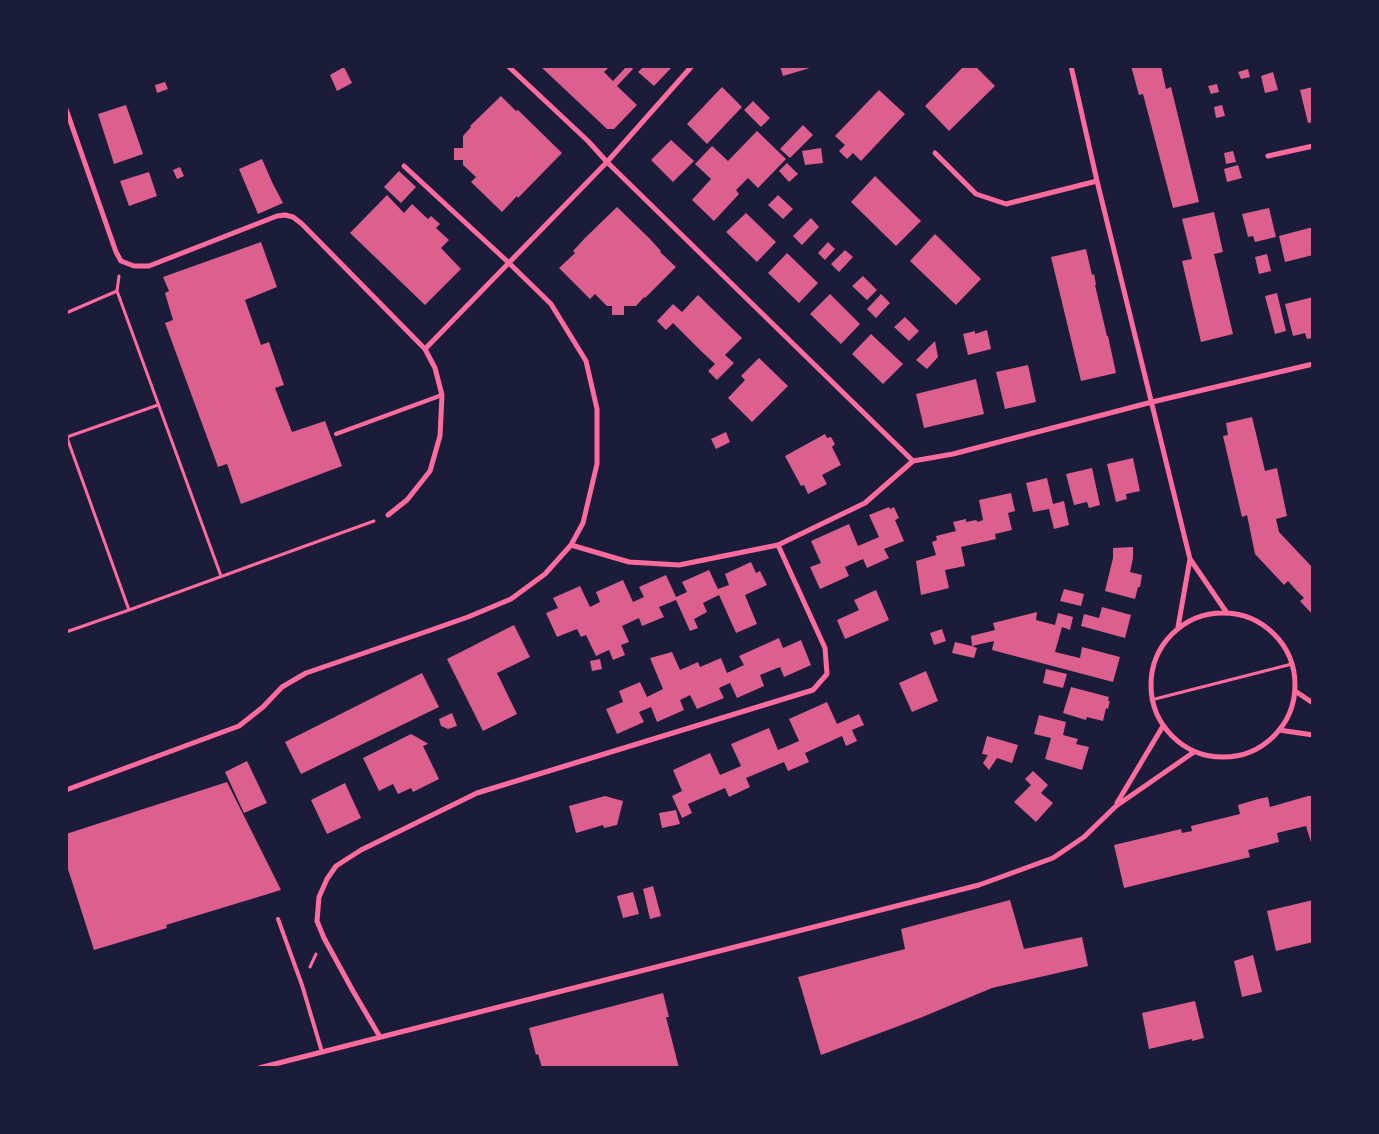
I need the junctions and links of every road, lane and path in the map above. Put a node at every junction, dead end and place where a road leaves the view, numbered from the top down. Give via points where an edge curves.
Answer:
1 (508, 66) edge
2 (692, 66) edge
3 (1071, 66) edge
4 (66, 109) edge
5 (1313, 146) edge
6 (934, 153) dead end
7 (1268, 156) dead end
8 (607, 162) junction
9 (404, 166) dead end
10 (1096, 181) junction
11 (121, 261) junction
12 (509, 263) junction
13 (117, 291) junction
14 (66, 312) edge
15 (425, 349) junction
16 (1313, 364) edge
17 (442, 395) junction
18 (1152, 402) junction
19 (158, 405) junction
20 (336, 434) dead end
21 (66, 436) edge
22 (913, 461) junction
23 (388, 515) joint
24 (571, 545) junction
25 (778, 545) junction
26 (1190, 558) junction
27 (221, 576) junction
28 (129, 610) junction
29 (1227, 613) junction
30 (1178, 627) junction
31 (66, 632) edge
32 (1292, 664) junction
33 (1295, 691) junction
34 (1151, 700) junction
35 (1313, 702) edge
36 (1162, 726) junction
37 (1279, 730) junction
38 (1313, 735) edge
39 (1194, 752) junction
40 (66, 790) edge
41 (1116, 806) junction
42 (278, 919) dead end
43 (324, 938) junction
44 (302, 985) junction
45 (380, 1037) junction
46 (322, 1052) junction
47 (259, 1068) edge

1 - 8 street
2 - 8 street
3 - 10 street
4 - 11 street
5 - 7 street
6 - 10 street via 976,194 1006,204
8 - 12 street
8 - 22 street
9 - 12 street
10 - 18 street
11 - 13 path
11 - 15 street via 134,266 149,266 272,218 293,217
12 - 15 street
12 - 24 street via 551,304 586,361 597,409 596,464 583,523
13 - 14 path
13 - 19 path
15 - 17 street via 435,368
16 - 18 street
17 - 20 lane
17 - 23 street via 440,436 430,471 408,500
18 - 22 street via 953,454
18 - 26 street
19 - 21 path
19 - 27 path
21 - 28 path
22 - 25 street via 865,503
23 - 27 path
24 - 25 street via 629,562 679,565
24 - 40 street via 545,574 511,599 306,673 282,687 263,708 239,726
25 - 43 street via 825,648 827,674 813,690 477,793 361,850 336,866 319,897 317,921
26 - 29 street
26 - 30 street
27 - 28 path
28 - 31 path
29 - 30 street via 1201,616
29 - 32 street via 1260,623 1285,648
30 - 34 street via 1160,648 1151,673
32 - 33 street
32 - 34 path
33 - 35 street
33 - 37 street via 1290,712
34 - 36 street
36 - 39 street via 1176,742
36 - 41 street
37 - 38 street
37 - 39 street via 1262,746 1240,755 1217,758
39 - 41 street
41 - 45 street via 1084,837 1052,858 978,886
42 - 44 lane
43 - 44 path
43 - 45 street
44 - 46 lane
45 - 46 street
46 - 47 street

